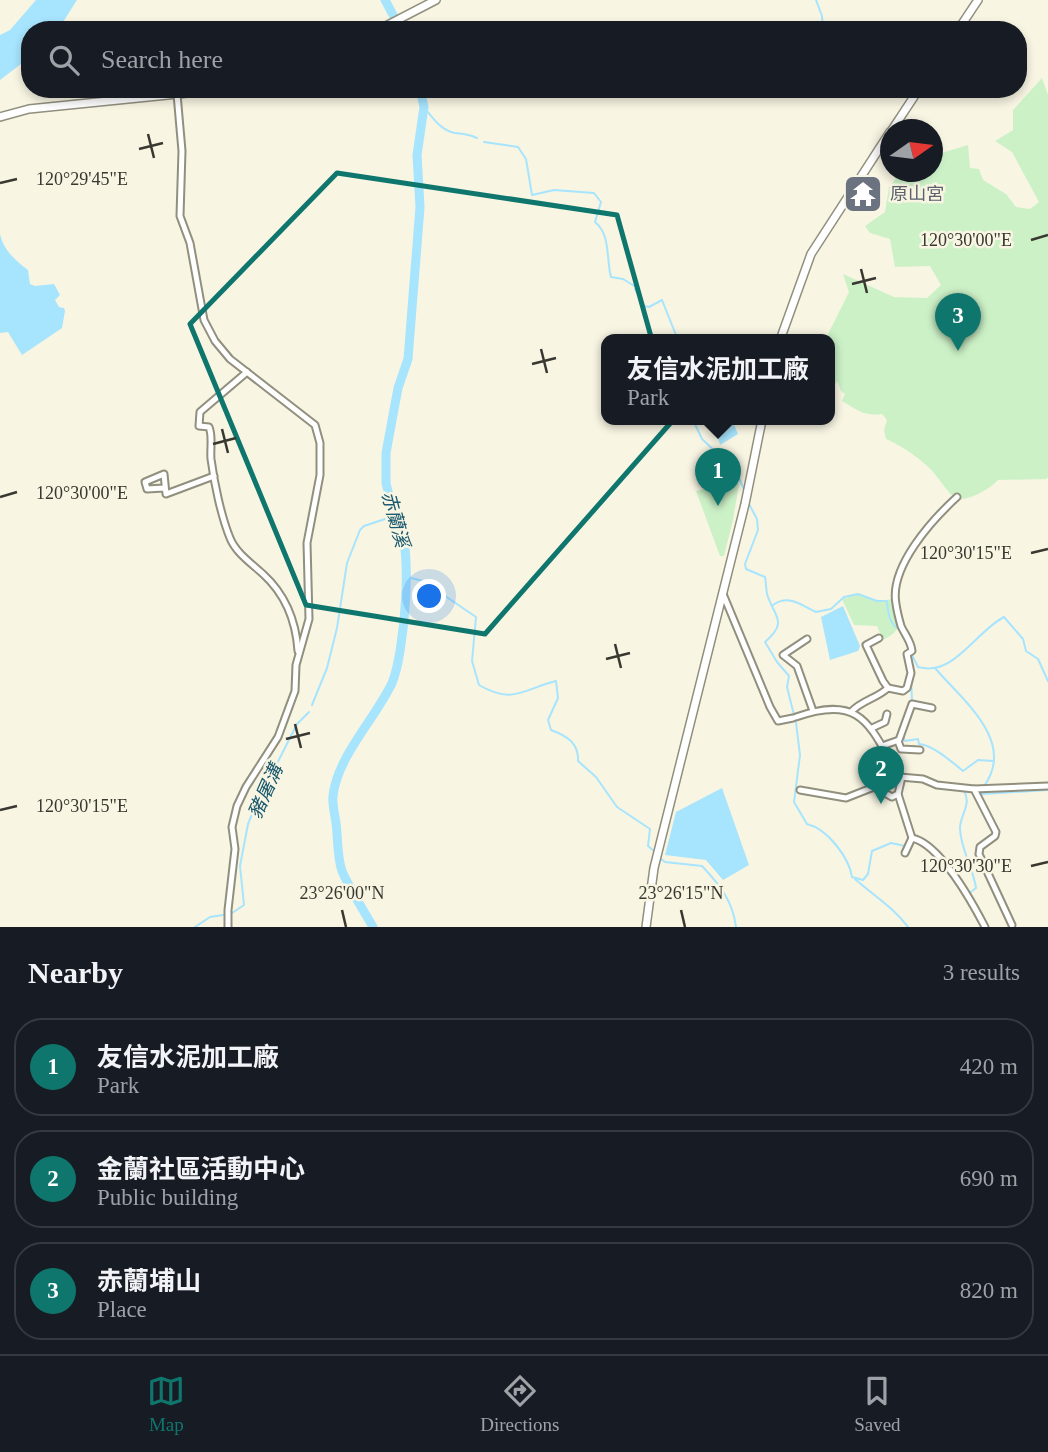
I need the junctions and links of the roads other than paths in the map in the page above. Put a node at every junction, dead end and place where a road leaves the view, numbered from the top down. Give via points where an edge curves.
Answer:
1 (436, 0) edge
2 (978, 0) edge
3 (395, 21) edge
4 (964, 21) edge
5 (138, 98) edge
6 (177, 98) edge
7 (913, 98) edge
8 (0, 117) edge
9 (899, 119) edge
10 (880, 148) edge
11 (782, 334) edge
12 (247, 372) junction
13 (761, 425) edge
14 (214, 476) junction
15 (164, 488) dead end
16 (957, 497) dead end
17 (723, 594) junction
18 (878, 638) dead end
19 (807, 639) dead end
20 (299, 654) junction
21 (888, 688) junction
22 (932, 708) dead end
23 (813, 711) junction
24 (851, 712) junction
25 (887, 714) dead end
26 (872, 728) junction
27 (898, 741) junction
28 (882, 746) junction
29 (920, 750) dead end
30 (902, 777) junction
31 (1048, 786) edge
32 (974, 789) junction
33 (800, 790) dead end
34 (898, 794) junction
35 (912, 838) junction
36 (905, 853) dead end
37 (1012, 925) dead end
38 (228, 927) edge
39 (646, 927) edge
40 (985, 927) edge

1 - 3 street
2 - 4 street
5 - 8 street via 30,109
6 - 12 street via 180,216 190,243 204,320 215,341
7 - 9 street
10 - 11 street via 811,254
12 - 14 street via 200,412 199,426 209,427 212,433
12 - 20 street via 315,425 320,443 320,475 307,543 310,619
13 - 17 street
14 - 15 street via 166,494
14 - 20 street via 229,536 235,548 273,584 295,623
16 - 21 street via 924,532 900,574 895,596 902,627 912,645 907,654 911,673 903,691
17 - 23 street via 778,721
17 - 39 street via 654,869
18 - 21 street via 866,645
19 - 23 street via 783,655 797,666
20 - 38 street via 295,691 278,737 237,806
21 - 24 street
22 - 27 street via 912,704
23 - 24 street
24 - 26 street
25 - 26 street via 885,722
26 - 28 street
27 - 28 street
27 - 29 street via 901,748
28 - 30 street
30 - 32 street
30 - 34 street
31 - 32 street
32 - 37 street via 996,832 979,854
33 - 34 street via 846,798 874,788 892,797
34 - 35 street
35 - 36 street
35 - 40 street via 933,850

